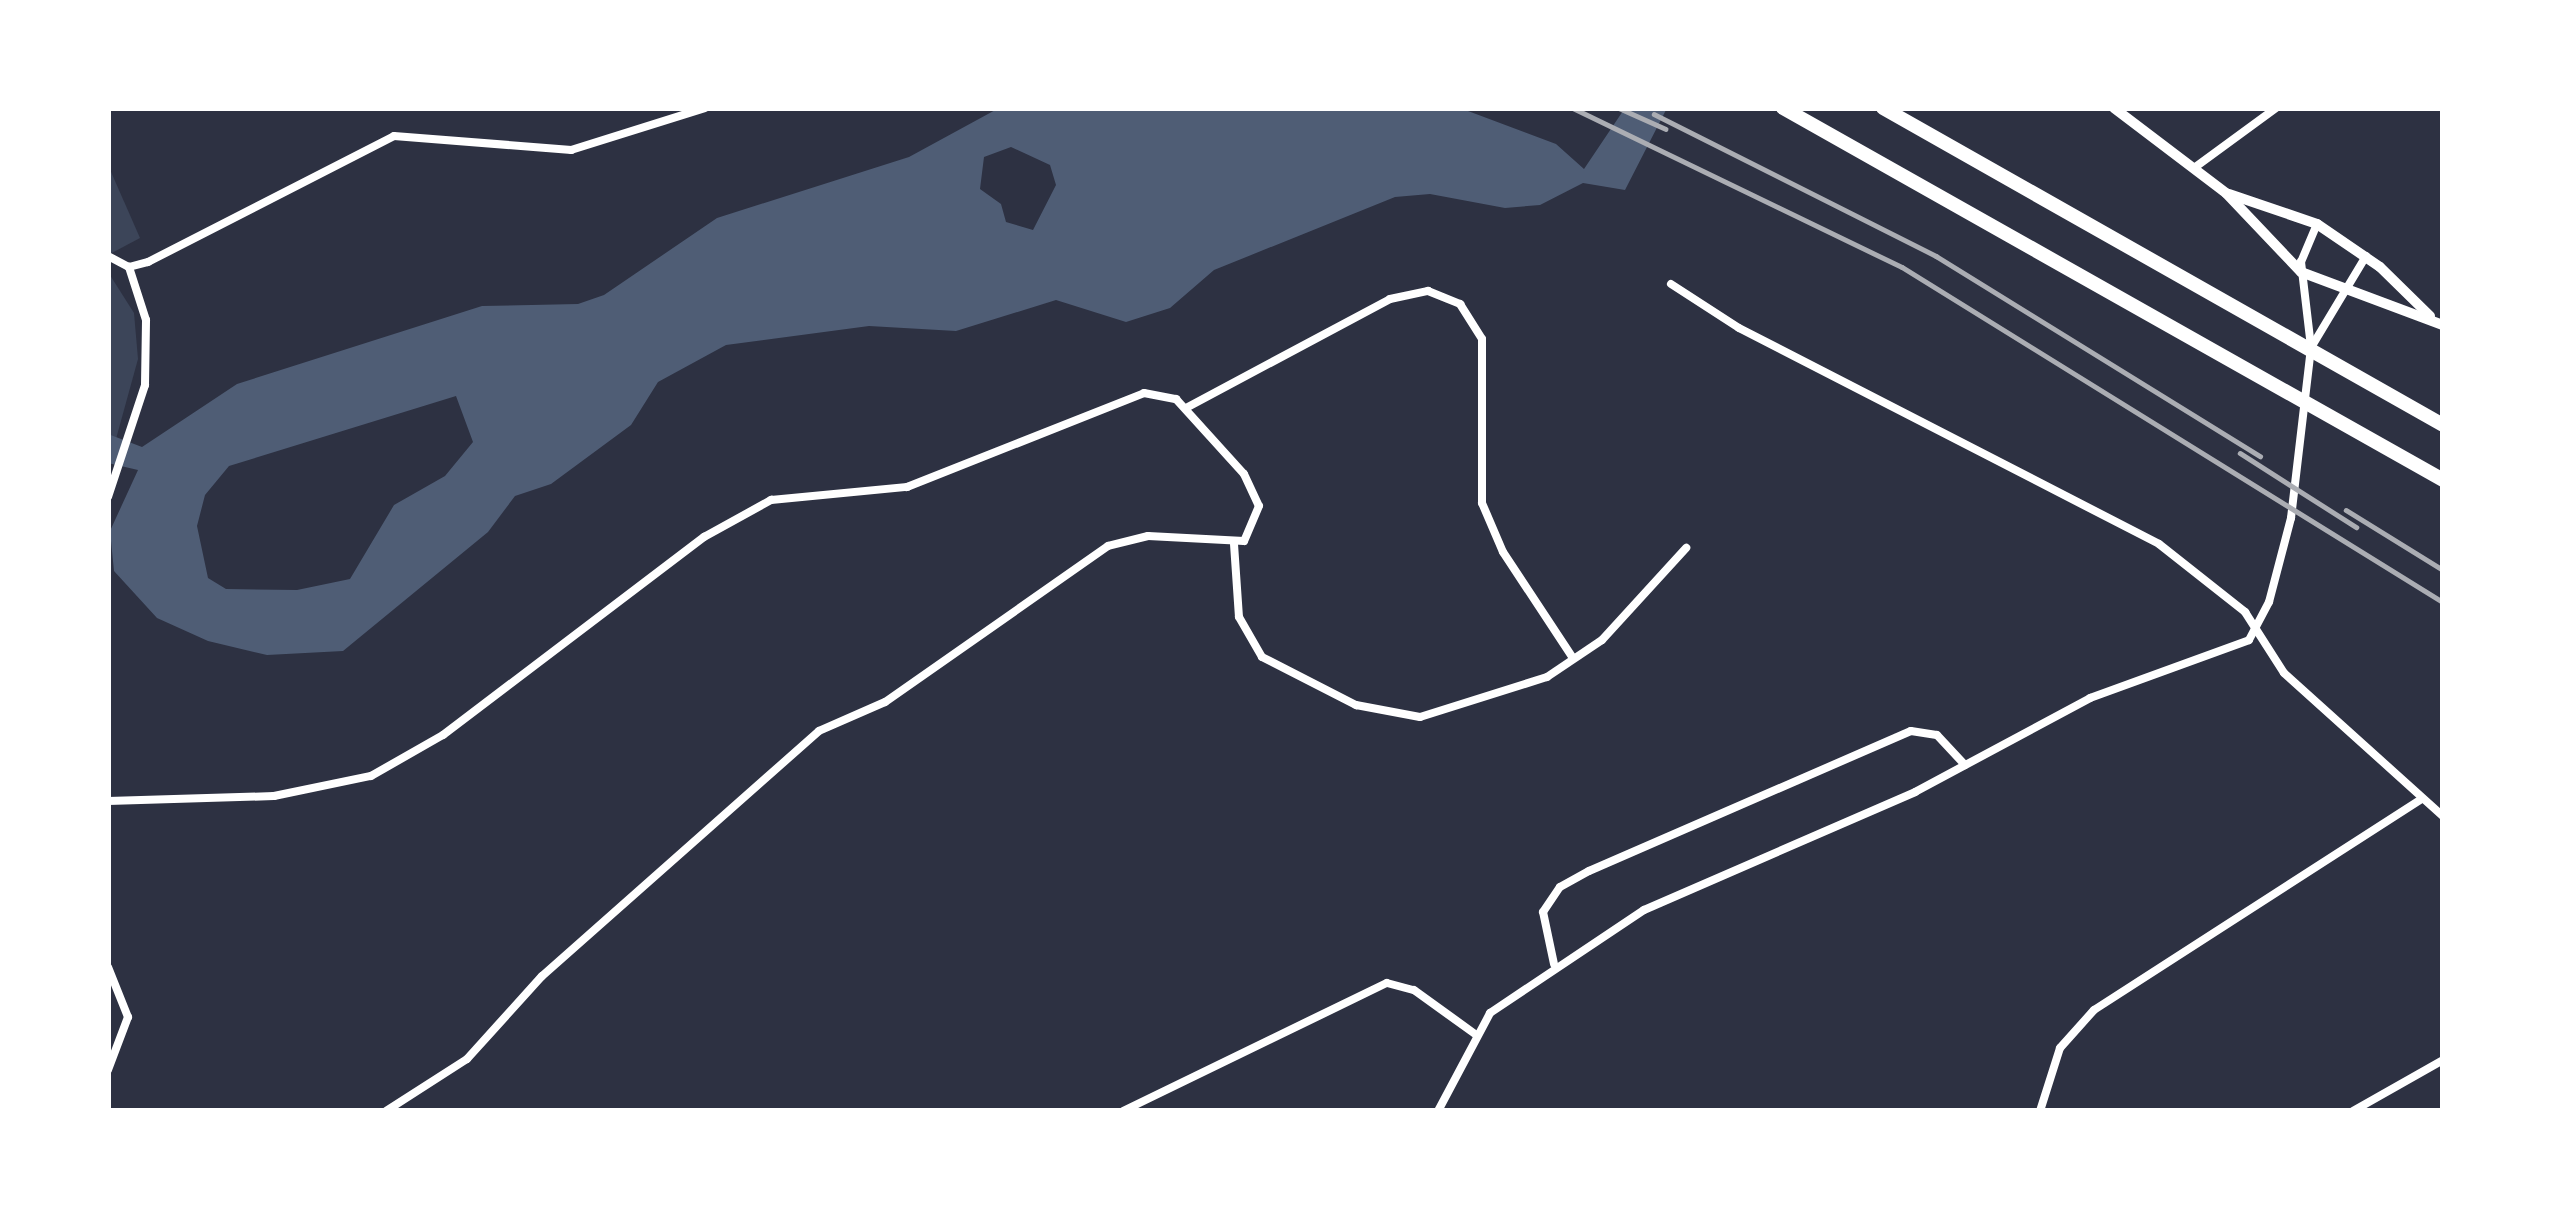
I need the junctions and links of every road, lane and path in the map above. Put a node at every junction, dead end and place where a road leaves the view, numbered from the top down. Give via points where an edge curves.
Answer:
1 (705, 108) edge
2 (1783, 108) edge
3 (1883, 108) edge
4 (2114, 108) edge
5 (2276, 108) edge
6 (2194, 168) junction
7 (2226, 193) junction
8 (2318, 224) junction
9 (108, 256) edge
10 (2366, 256) junction
11 (129, 267) junction
12 (2301, 272) junction
13 (1671, 284) dead end
14 (2342, 292) junction
15 (2438, 322) edge
16 (2311, 347) junction
17 (1186, 408) junction
18 (2443, 425) edge
19 (2443, 481) edge
20 (108, 497) edge
21 (1234, 544) junction
22 (1686, 548) dead end
23 (2257, 630) junction
24 (1573, 658) junction
25 (1965, 765) junction
26 (2421, 799) junction
27 (108, 801) edge
28 (2443, 816) edge
29 (1554, 964) junction
30 (108, 967) edge
31 (1475, 1034) junction
32 (2443, 1060) edge
33 (108, 1070) edge
34 (386, 1111) edge
35 (1123, 1111) edge
36 (1438, 1111) edge
37 (2040, 1111) edge
38 (2353, 1111) edge

1 - 11 street via 571,150 394,136 372,142
2 - 19 highway
3 - 18 highway
4 - 6 main road
5 - 6 street
6 - 7 main road
7 - 8 main road
7 - 12 main road
8 - 10 main road
8 - 12 street
9 - 11 street
10 - 14 street
10 - 15 main road
11 - 20 street via 147,337 146,385
12 - 14 main road
12 - 16 street
13 - 23 street via 1739,328 2144,536
14 - 15 main road
14 - 16 street
16 - 23 street via 2291,518
17 - 21 street via 1255,491 1254,532
17 - 24 street via 1390,299 1428,291 1460,304 1482,338 1482,503 1503,552
17 - 27 street via 1144,393 942,476 796,495 742,512 443,735 371,776 274,796
21 - 24 street via 1239,617 1249,641 1278,667 1357,705 1420,717 1461,709 1527,688
21 - 34 street via 1148,536 1108,546 885,702 819,731 542,976 457,1068
22 - 24 street via 1602,640
23 - 25 street via 2237,649 2090,698
23 - 26 street via 2284,673
25 - 29 street via 1699,882
25 - 29 street via 1936,735 1911,731 1588,872 1560,887 1543,912
26 - 28 street
26 - 37 street via 2094,1010 2060,1048
29 - 31 street via 1513,992
30 - 33 street via 128,1017
31 - 35 street via 1414,990 1387,982
31 - 36 street
32 - 38 street

